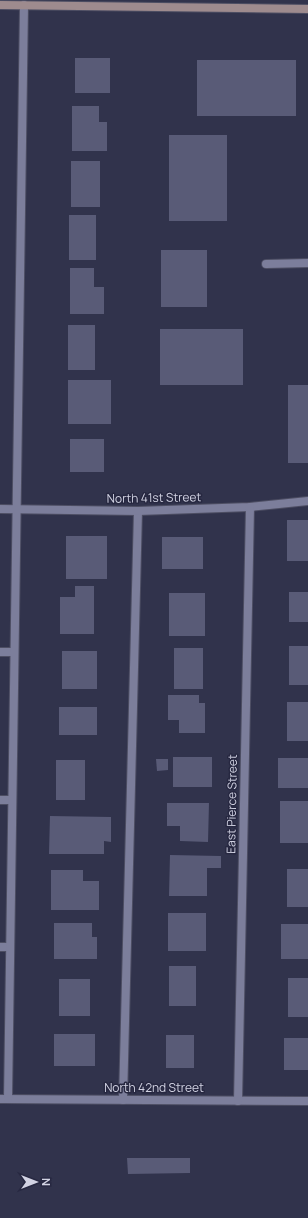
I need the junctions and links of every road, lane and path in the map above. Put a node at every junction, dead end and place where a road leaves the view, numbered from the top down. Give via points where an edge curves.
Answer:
1 (0, 5) edge
2 (24, 5) junction
3 (308, 9) edge
4 (308, 263) edge
5 (266, 264) dead end
6 (308, 501) edge
7 (250, 507) junction
8 (0, 509) edge
9 (17, 509) junction
10 (138, 511) junction
11 (0, 652) edge
12 (14, 652) junction
13 (0, 800) edge
14 (12, 800) junction
15 (0, 947) edge
16 (10, 947) junction
17 (4, 1099) edge
18 (123, 1100) junction
19 (238, 1101) junction
20 (308, 1101) edge

1 - 2 main road
2 - 3 main road
2 - 9 street
4 - 5 street
6 - 7 street, North 41st Street
7 - 10 street, North 41st Street
7 - 19 street, East Pierce Street
8 - 9 street, North 41st Street
9 - 10 street, North 41st Street
9 - 12 street
10 - 18 street
11 - 12 street
12 - 14 street
13 - 14 street
14 - 16 street
15 - 16 street
16 - 17 street
17 - 18 street, North 42nd Street
18 - 19 street, North 42nd Street
19 - 20 street, North 42nd Street

